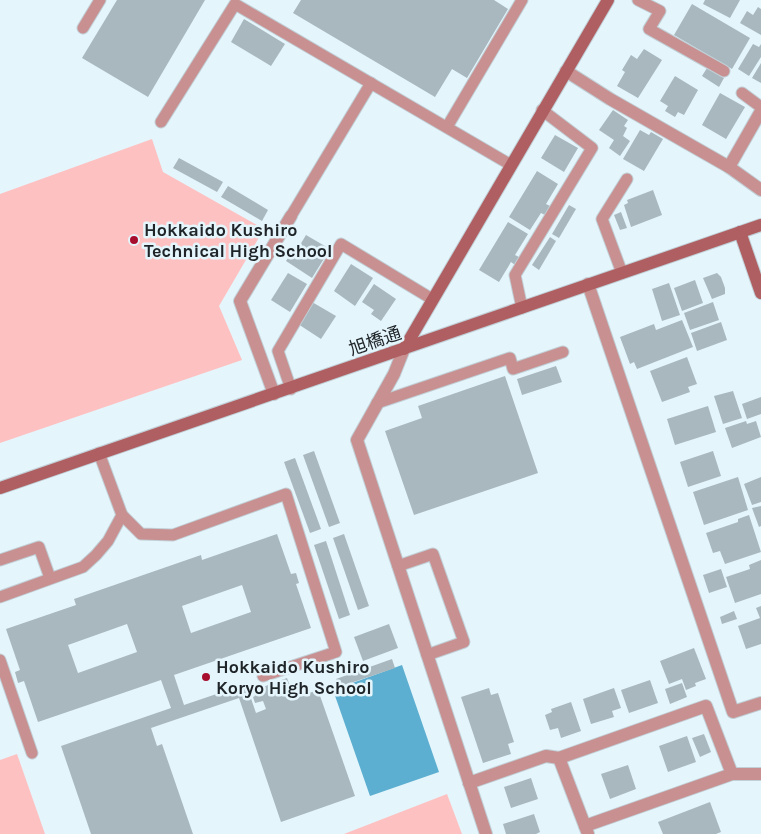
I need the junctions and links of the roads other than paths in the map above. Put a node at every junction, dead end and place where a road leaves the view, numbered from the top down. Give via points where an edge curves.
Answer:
1 (100, 0) edge
2 (522, 0) edge
3 (608, 0) edge
4 (638, 0) edge
5 (83, 28) dead end
6 (566, 71) junction
7 (724, 71) dead end
8 (371, 83) junction
9 (742, 93) dead end
10 (761, 109) edge
11 (542, 110) junction
12 (161, 122) dead end
13 (447, 127) junction
14 (511, 164) junction
15 (728, 167) junction
16 (627, 180) dead end
17 (761, 190) edge
18 (291, 216) joint
19 (761, 225) edge
20 (740, 232) junction
21 (622, 273) junction
22 (588, 284) junction
23 (761, 293) edge
24 (432, 299) junction
25 (522, 308) junction
26 (404, 349) junction
27 (563, 352) dead end
28 (291, 389) junction
29 (274, 394) junction
30 (377, 403) junction
31 (100, 453) junction
32 (0, 488) edge
33 (122, 515) junction
34 (0, 560) edge
35 (398, 566) junction
36 (50, 578) junction
37 (0, 597) edge
38 (427, 655) junction
39 (0, 660) edge
40 (263, 676) dead end
41 (761, 703) edge
42 (32, 753) dead end
43 (559, 758) junction
44 (732, 774) junction
45 (761, 774) edge
46 (469, 783) junction
47 (587, 830) edge
48 (486, 834) edge

1 - 5 lane
2 - 13 lane
3 - 6 street
4 - 7 lane via 660,11 649,29
6 - 11 street
6 - 15 street
8 - 12 lane via 235,4
8 - 13 lane
8 - 18 lane
9 - 10 lane
10 - 15 street
11 - 14 street
11 - 25 lane via 592,148 515,275
13 - 14 lane
14 - 24 street
15 - 17 street
16 - 21 lane via 602,219
18 - 29 street via 240,300
19 - 20 street, 旭橋通
20 - 21 street, 旭橋通
20 - 23 street
21 - 22 street, 旭橋通
22 - 25 street, 旭橋通
22 - 41 street via 733,712
24 - 26 street
24 - 28 lane via 341,244 278,351
25 - 26 street, 旭橋通
26 - 28 street, 旭橋通
26 - 30 street
27 - 30 lane via 513,369 510,358
28 - 29 street, 旭橋通
29 - 31 street, 旭橋通
30 - 35 street via 357,440
31 - 32 street, 旭橋通
31 - 33 lane
33 - 36 lane via 108,541 83,567
33 - 40 lane via 141,534 173,535 286,494 336,652
34 - 36 lane via 39,547
35 - 38 street
35 - 38 lane via 433,554 464,642
36 - 37 lane
38 - 46 street
39 - 42 lane
43 - 44 street via 706,706
43 - 46 street via 546,756
43 - 47 street
44 - 45 street
44 - 47 street
46 - 48 street

